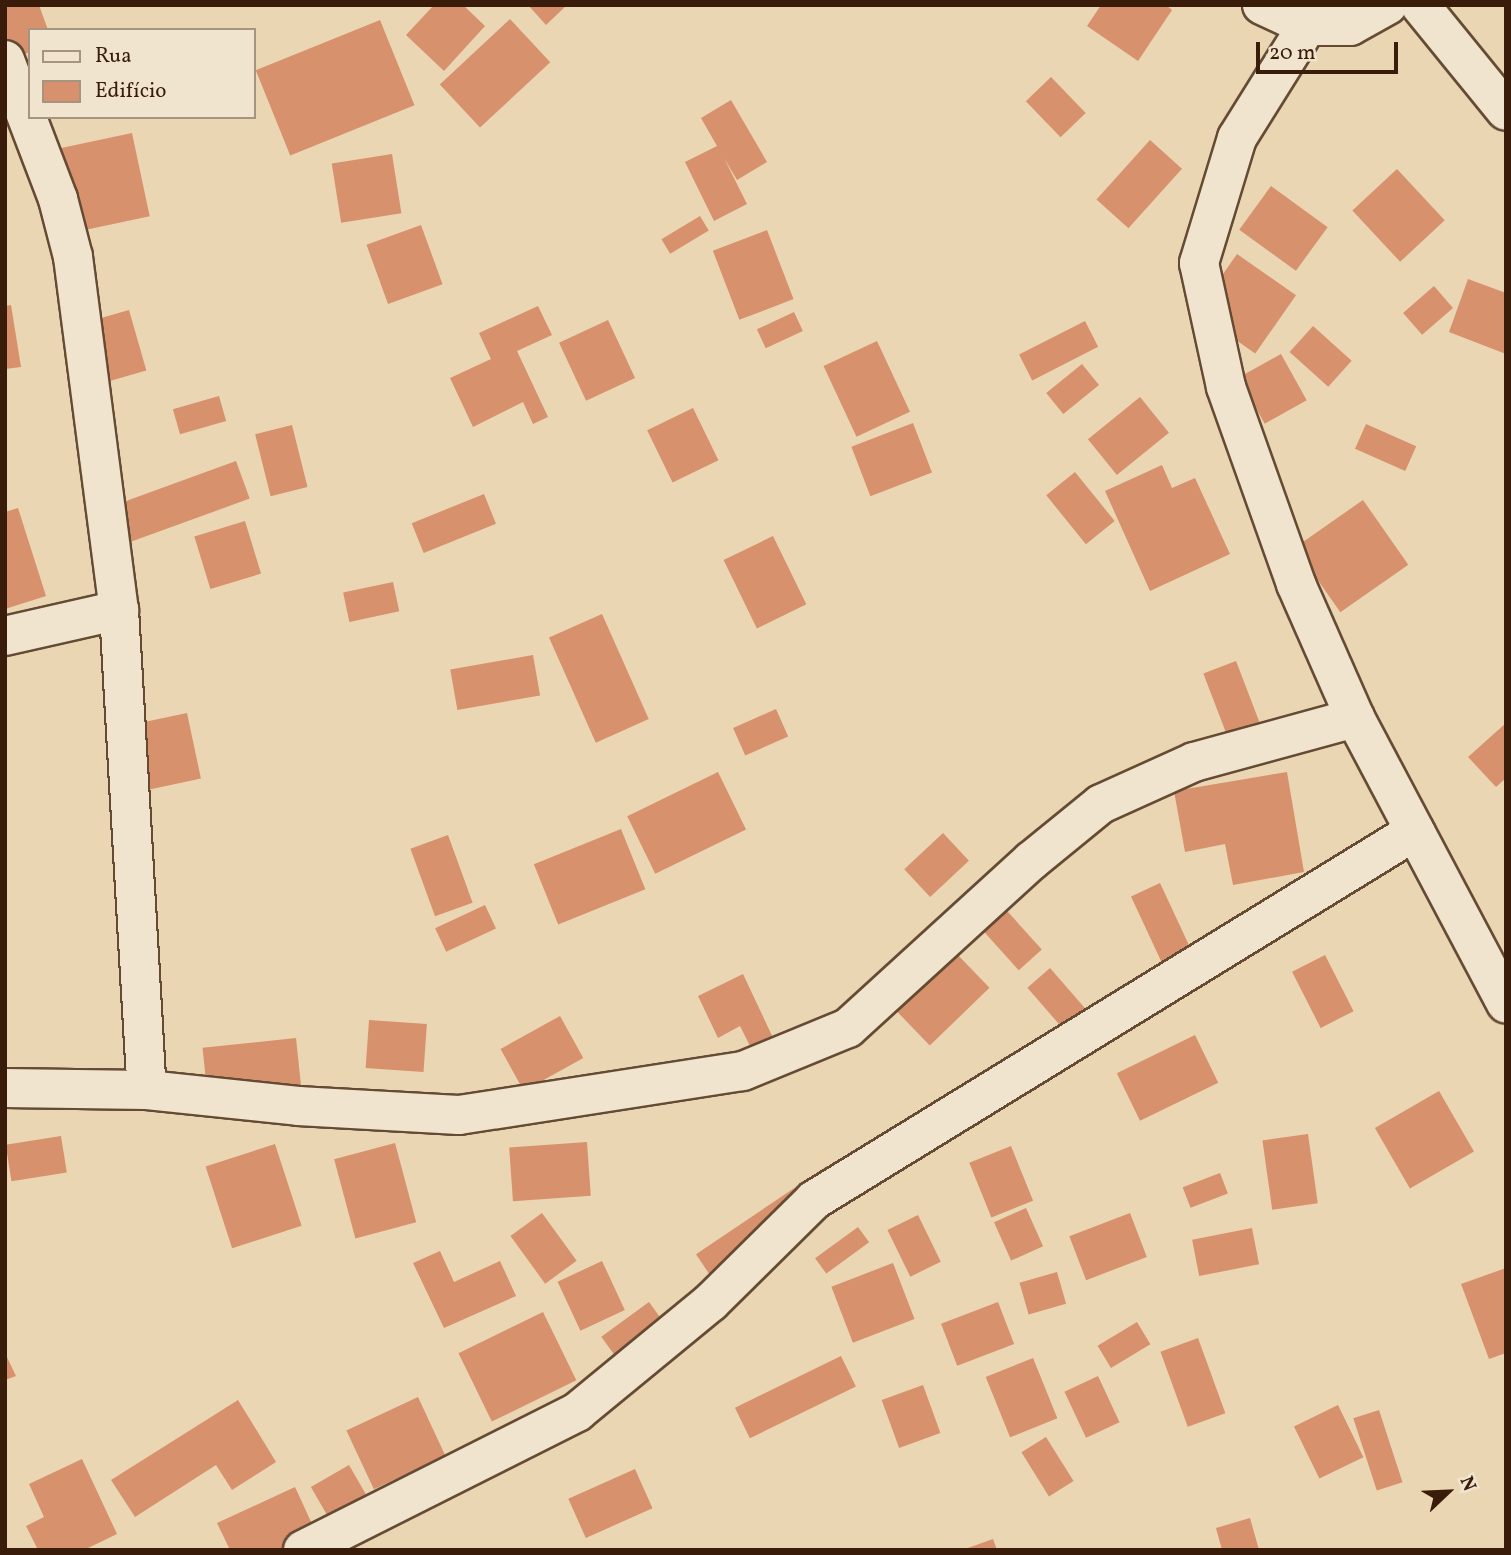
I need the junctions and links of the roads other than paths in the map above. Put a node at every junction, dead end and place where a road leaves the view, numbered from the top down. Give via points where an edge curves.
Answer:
1 (1262, 5) edge
2 (1388, 5) edge
3 (1420, 5) edge
4 (1307, 26) junction
5 (5, 60) edge
6 (1506, 111) edge
7 (119, 610) junction
8 (5, 636) edge
9 (1355, 718) junction
10 (1415, 831) junction
11 (1506, 1003) edge
12 (5, 1088) edge
13 (147, 1090) junction
14 (303, 1550) edge

1 - 4 street
2 - 4 street via 1350,26
3 - 6 street
4 - 9 street via 1237,138 1199,264 1226,387 1296,584
5 - 7 street via 58,199 73,257
7 - 8 street
7 - 13 street
9 - 10 street
9 - 13 street via 1194,762 1101,804 1031,861 848,1028 743,1071 459,1115 298,1106
10 - 11 street
10 - 14 street via 814,1200 711,1302 577,1412
12 - 13 street

